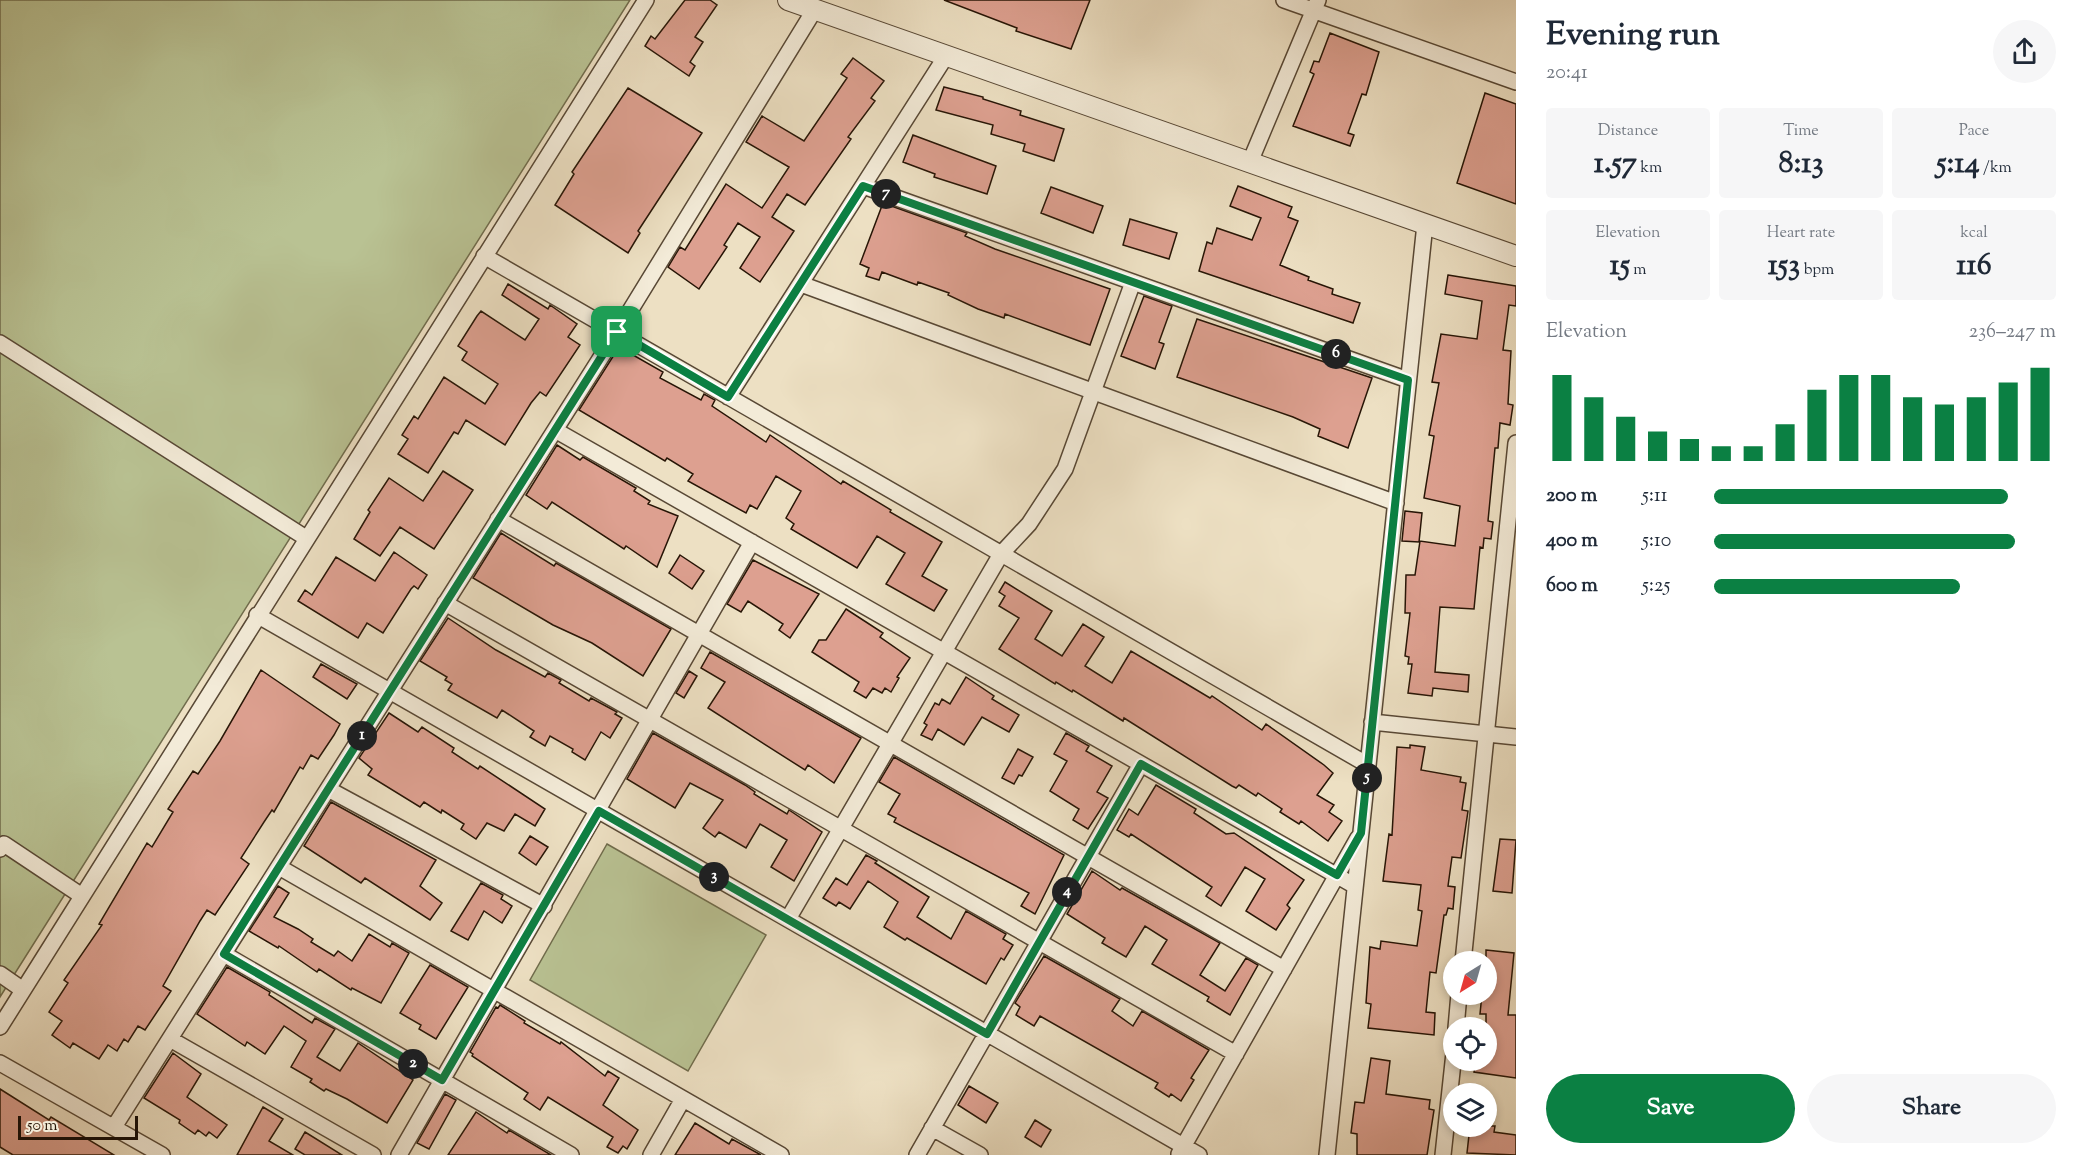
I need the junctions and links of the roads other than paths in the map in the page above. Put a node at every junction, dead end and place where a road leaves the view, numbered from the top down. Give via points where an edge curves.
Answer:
1 (646, 0) edge
2 (788, 0) edge
3 (1284, 0) edge
4 (1316, 6) edge
5 (815, 9) junction
6 (946, 56) junction
7 (1516, 82) edge
8 (1250, 162) junction
9 (863, 186) junction
10 (1425, 224) junction
11 (484, 256) junction
12 (1516, 256) edge
13 (1133, 282) junction
14 (801, 284) junction
15 (617, 332) junction
16 (0, 343) edge
17 (1408, 380) junction
18 (1092, 391) junction
19 (728, 397) junction
20 (555, 430) junction
21 (1516, 443) edge
22 (1395, 503) junction
23 (498, 519) junction
24 (306, 538) junction
25 (752, 542) junction
26 (1001, 554) junction
27 (446, 603) junction
28 (257, 615) junction
29 (699, 634) junction
30 (944, 651) junction
31 (390, 691) junction
32 (651, 720) junction
33 (1372, 722) junction
34 (1486, 734) junction
35 (1516, 737) edge
36 (890, 744) junction
37 (1141, 764) junction
38 (1368, 765) junction
39 (328, 789) junction
40 (599, 811) junction
41 (841, 828) junction
42 (1361, 833) junction
43 (0, 849) edge
44 (1088, 857) junction
45 (279, 867) junction
46 (1337, 875) junction
47 (1355, 886) junction
48 (82, 896) junction
49 (544, 906) junction
50 (788, 919) junction
51 (1039, 942) junction
52 (1464, 951) edge
53 (224, 954) junction
54 (1284, 969) junction
55 (0, 974) edge
56 (23, 990) junction
57 (494, 991) junction
58 (0, 1027) edge
59 (987, 1034) junction
60 (170, 1039) junction
61 (1236, 1054) junction
62 (0, 1063) edge
63 (1452, 1071) edge
64 (442, 1080) junction
65 (683, 1099) junction
66 (114, 1128) junction
67 (932, 1128) junction
68 (1181, 1151) edge
69 (162, 1155) edge
70 (373, 1155) edge
71 (399, 1155) edge
72 (571, 1155) edge
73 (651, 1155) edge
74 (781, 1155) edge
75 (917, 1155) edge
76 (980, 1155) edge
77 (1199, 1155) edge
78 (1327, 1155) edge
79 (1443, 1155) edge

1 - 11 street
2 - 5 street
3 - 4 street
4 - 7 street
4 - 8 street
5 - 6 street
5 - 15 street
6 - 8 street
6 - 9 street
8 - 10 street
9 - 13 street
9 - 14 street
10 - 12 street
10 - 17 street
11 - 15 street
11 - 24 street
13 - 17 street
13 - 18 street
14 - 18 street
14 - 19 street
15 - 19 street
15 - 20 street
16 - 24 street
17 - 22 street
18 - 22 street
18 - 26 street via 1065,468 1029,524
19 - 26 street
20 - 23 street
20 - 25 street
21 - 34 street
22 - 33 street
23 - 27 street
23 - 29 street
24 - 28 street
25 - 29 street
25 - 30 street
26 - 30 street
26 - 38 street
27 - 31 street
27 - 32 street
28 - 31 street
28 - 48 street
29 - 32 street
29 - 36 street
30 - 36 street
30 - 37 street
31 - 39 street
31 - 40 street
32 - 40 street
32 - 41 street
33 - 34 street
33 - 38 street
34 - 35 street
34 - 52 street
36 - 41 street
36 - 44 street
37 - 44 street
37 - 46 street
38 - 42 street
39 - 45 street
39 - 49 street
40 - 49 street
40 - 50 street
41 - 50 street
41 - 51 street
42 - 46 street
42 - 47 street
43 - 48 street via 4,844
44 - 51 street
44 - 54 street
45 - 53 street
45 - 57 street
46 - 47 street
46 - 54 street
47 - 78 street
48 - 56 street
49 - 57 street
50 - 59 street
51 - 59 street
51 - 61 street
53 - 60 street
53 - 64 street
54 - 61 street
55 - 56 street
56 - 58 street
57 - 64 street
57 - 65 street
59 - 67 street
59 - 68 street
60 - 66 street
60 - 70 street
61 - 68 street
62 - 66 street
63 - 79 street
64 - 71 street
64 - 72 street
65 - 73 street
65 - 74 street
66 - 69 street
67 - 75 street
67 - 76 street
68 - 77 street

